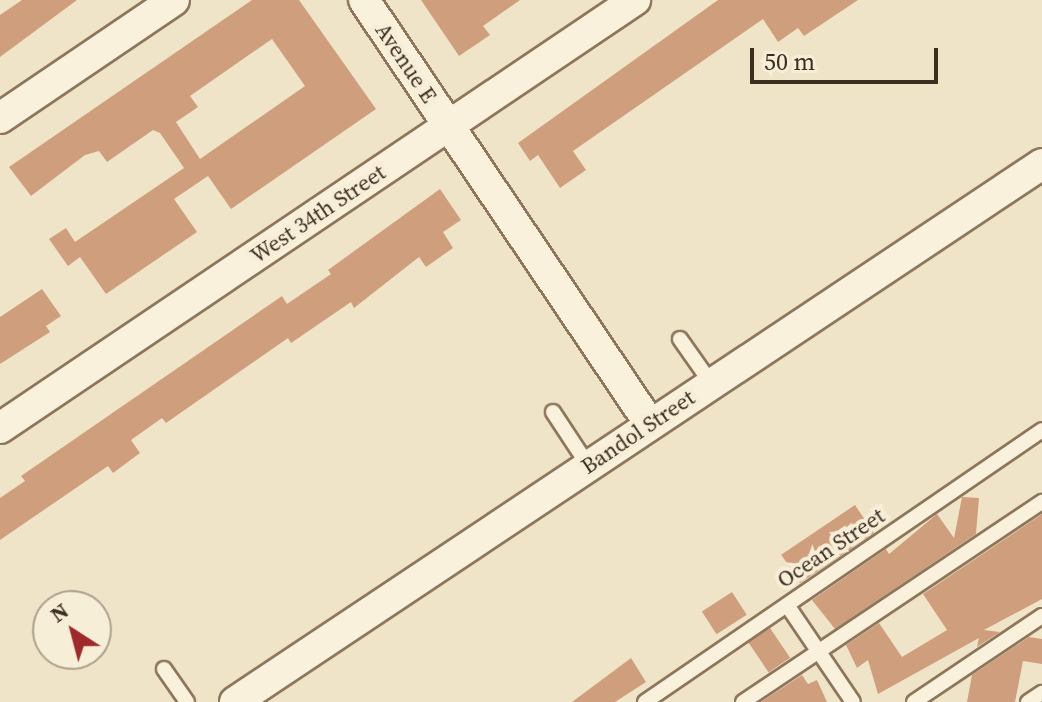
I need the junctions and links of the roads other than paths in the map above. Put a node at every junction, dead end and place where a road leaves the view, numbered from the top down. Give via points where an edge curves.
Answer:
1 (174, 0) edge
2 (364, 0) edge
3 (635, 0) edge
4 (0, 118) edge
5 (448, 126) junction
6 (1042, 164) edge
7 (680, 339) dead end
8 (711, 383) junction
9 (553, 412) dead end
10 (650, 424) junction
11 (0, 428) edge
12 (1042, 430) edge
13 (588, 465) junction
14 (1042, 502) edge
15 (787, 605) junction
16 (1042, 616) edge
17 (819, 651) junction
18 (164, 669) dead end
19 (1042, 693) edge
20 (187, 702) edge
21 (235, 702) edge
22 (645, 702) edge
23 (743, 702) edge
24 (853, 702) edge
25 (914, 702) edge
26 (1028, 702) edge

1 - 4 street
2 - 5 street, Avenue E
3 - 5 street, West 34th Street
5 - 10 street, Avenue E
5 - 11 street, West 34th Street
6 - 8 street, Bandol Street
7 - 8 lane
8 - 10 street, Bandol Street
9 - 13 lane
10 - 13 street, Bandol Street
12 - 15 lane, Ocean Street
13 - 21 street, Bandol Street
14 - 17 lane
15 - 17 lane
15 - 22 lane, Ocean Street
16 - 25 lane
17 - 23 lane
17 - 24 lane
18 - 20 lane
19 - 26 lane

